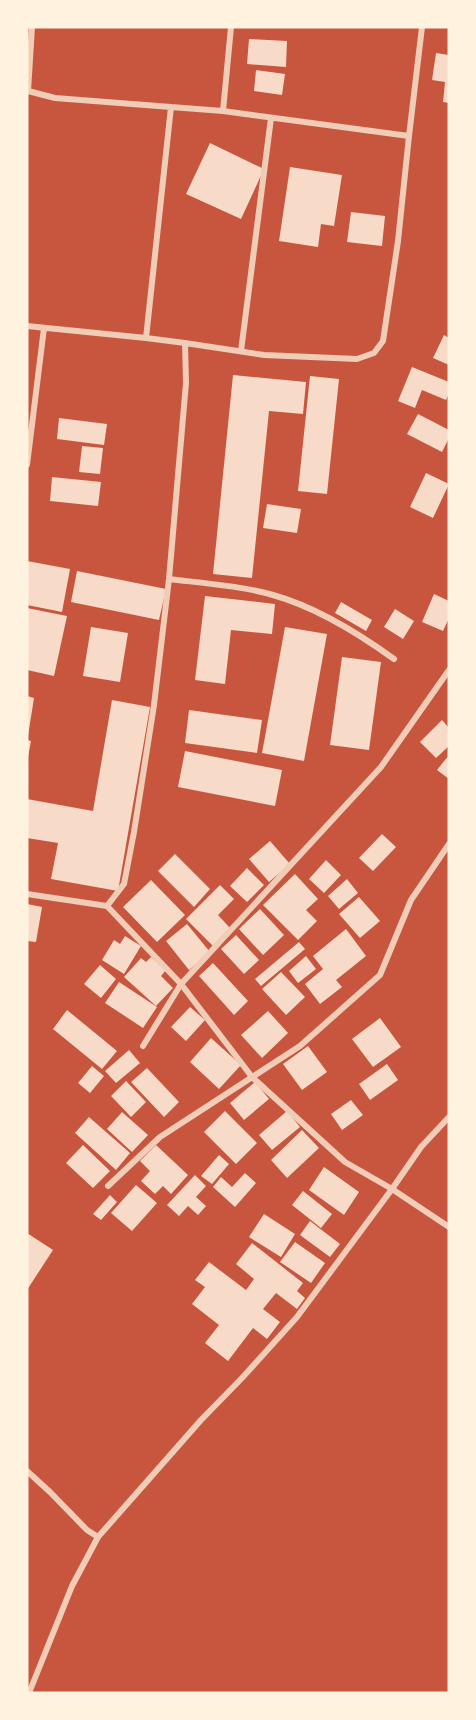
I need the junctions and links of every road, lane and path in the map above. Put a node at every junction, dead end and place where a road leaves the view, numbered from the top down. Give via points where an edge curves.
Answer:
1 (32, 27) edge
2 (231, 27) edge
3 (422, 27) edge
4 (28, 91) edge
5 (27, 97) edge
6 (171, 107) junction
7 (223, 111) junction
8 (271, 118) junction
9 (409, 136) junction
10 (27, 326) edge
11 (44, 328) junction
12 (146, 338) junction
13 (185, 343) junction
14 (242, 351) junction
15 (27, 465) edge
16 (169, 579) junction
17 (394, 659) dead end
18 (449, 670) edge
19 (449, 844) edge
20 (27, 894) edge
21 (107, 906) junction
22 (182, 984) junction
23 (143, 1046) dead end
24 (252, 1077) junction
25 (449, 1117) edge
26 (108, 1186) dead end
27 (392, 1189) junction
28 (449, 1227) edge
29 (27, 1471) edge
30 (98, 1538) junction
31 (29, 1693) edge

1 - 4 street
2 - 7 street
3 - 9 street
4 - 5 street
4 - 6 street via 55,98
6 - 7 street
6 - 12 street
7 - 8 street
8 - 9 street
8 - 14 street
9 - 14 street via 383,341 374,353 357,359
10 - 11 street
11 - 12 street
11 - 15 street
12 - 13 street
13 - 14 street
13 - 16 street via 186,383
16 - 17 street via 273,594 363,637
16 - 21 street via 134,832 124,884
18 - 22 street via 381,767
19 - 24 street via 411,900 380,975 300,1046
20 - 21 street
21 - 22 street
22 - 23 street
22 - 24 street
24 - 26 street via 160,1137
24 - 27 street via 345,1162
25 - 27 street
27 - 28 street
27 - 30 street via 297,1317
29 - 30 street
30 - 31 street via 72,1586

